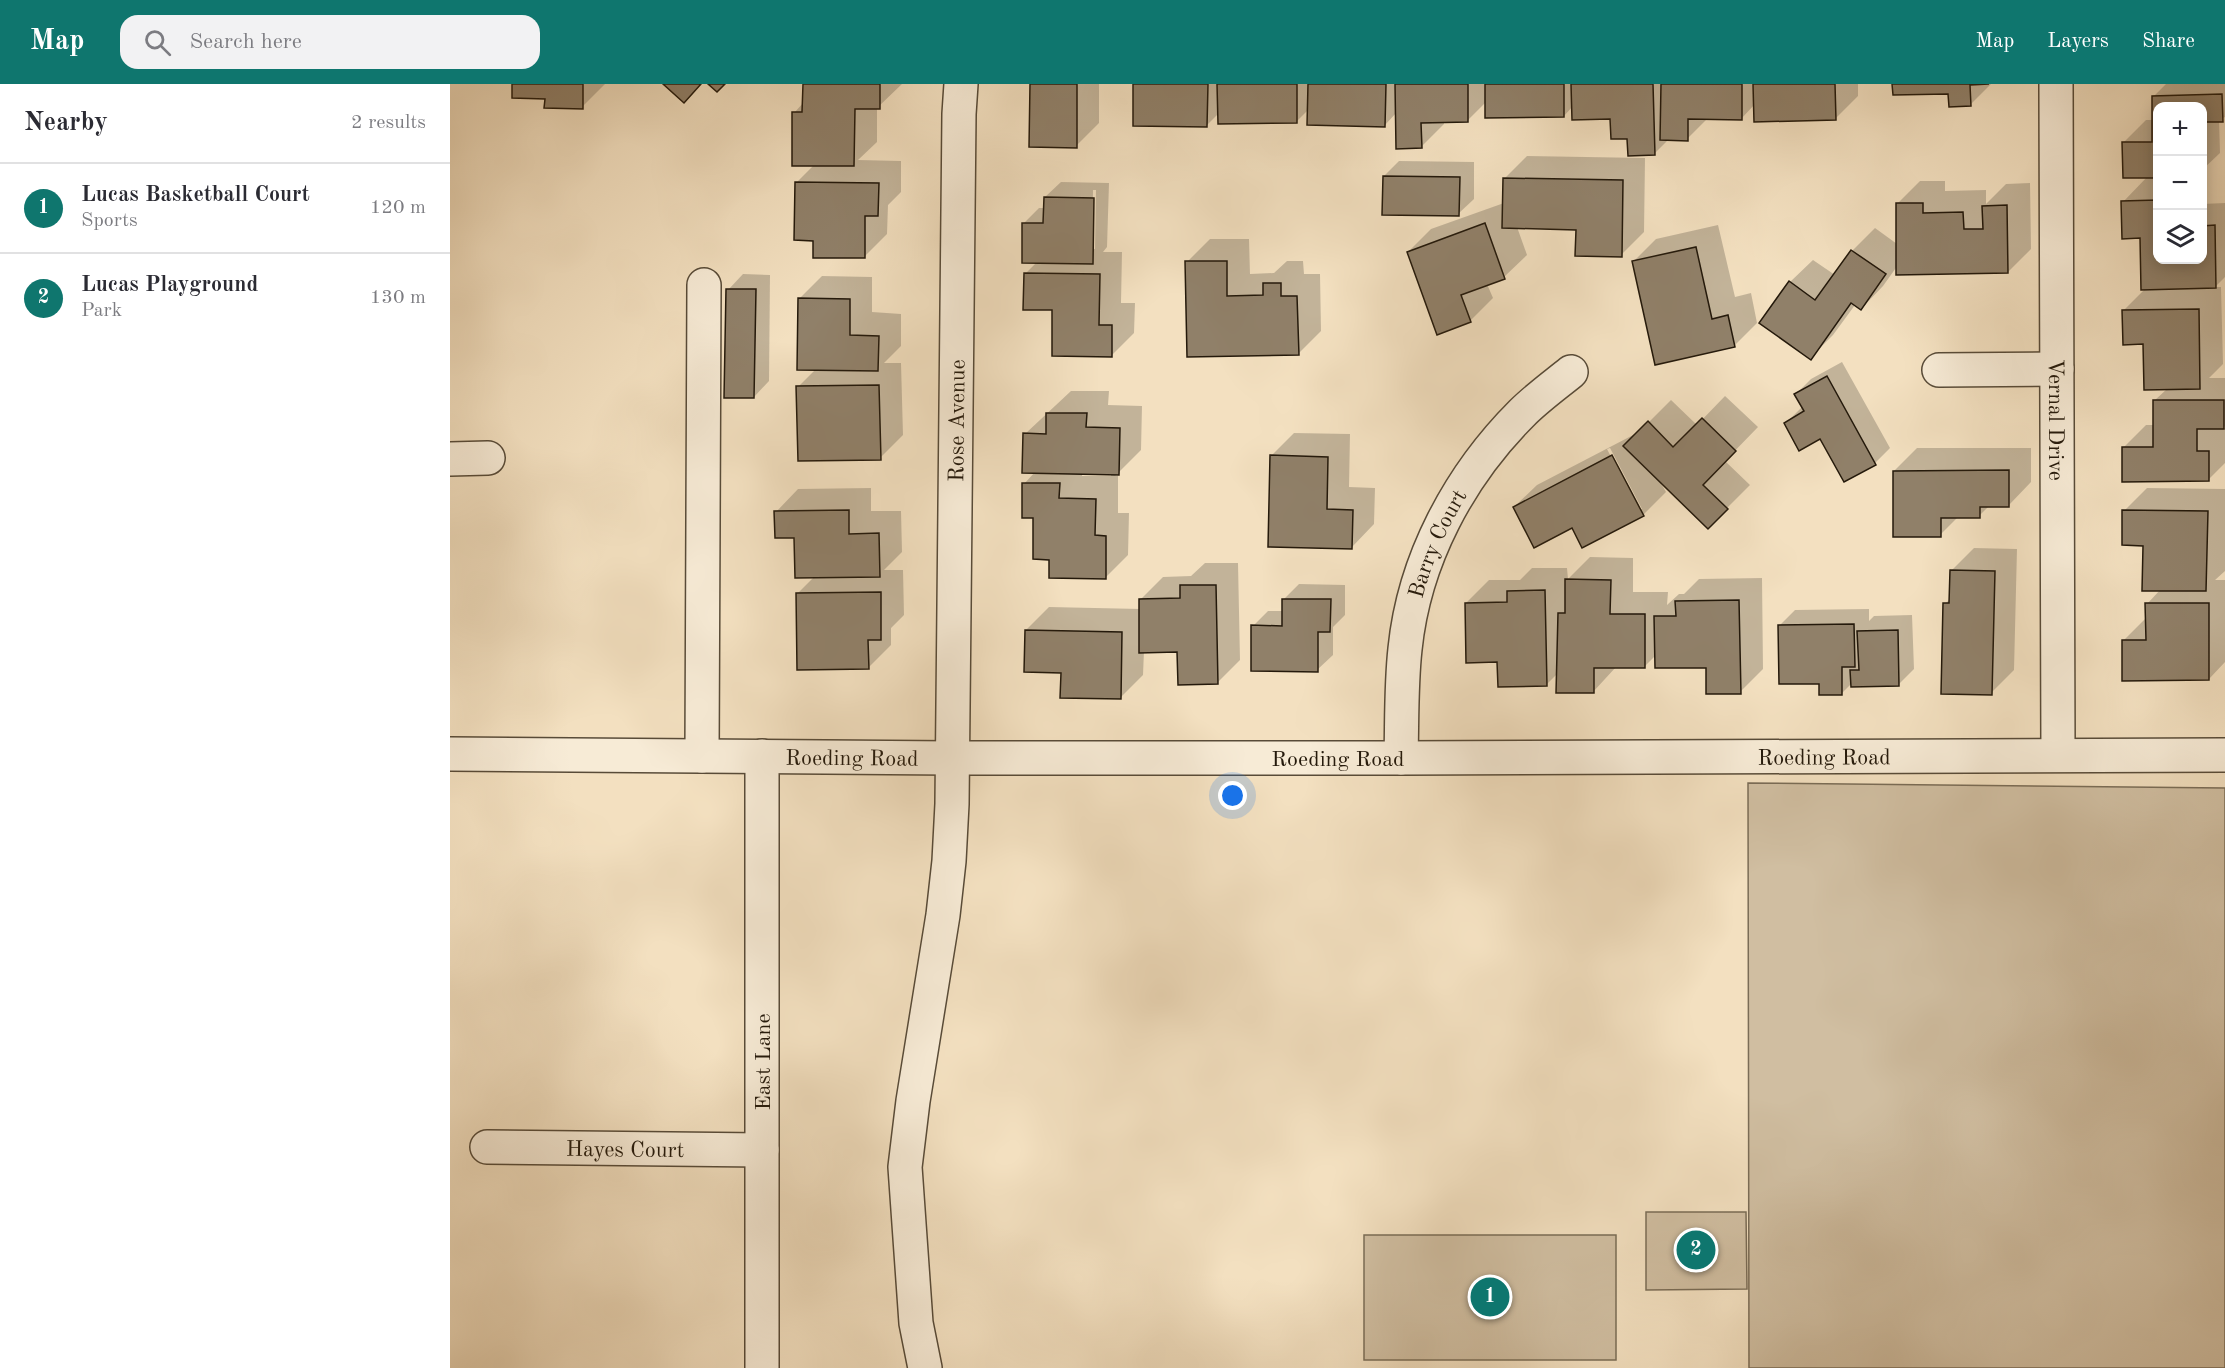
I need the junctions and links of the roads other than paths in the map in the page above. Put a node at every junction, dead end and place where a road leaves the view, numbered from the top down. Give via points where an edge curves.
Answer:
1 (961, 84) edge
2 (2056, 84) edge
3 (704, 285) dead end
4 (2057, 369) junction
5 (1939, 370) dead end
6 (1571, 372) dead end
7 (488, 458) dead end
8 (450, 459) edge
9 (450, 754) edge
10 (2058, 755) junction
11 (2225, 755) edge
12 (702, 756) junction
13 (762, 756) junction
14 (952, 758) junction
15 (1401, 758) junction
16 (487, 1147) dead end
17 (762, 1150) junction
18 (762, 1368) edge
19 (925, 1368) edge

1 - 14 street, Rose Avenue
2 - 4 street, Vernal Drive
3 - 12 street
4 - 5 street
4 - 10 street, Vernal Drive
6 - 15 street, Barry Court via 1523,412 1486,453 1452,504 1431,547 1417,586 1405,647
7 - 8 street
9 - 12 street, Roeding Road
10 - 11 street, Roeding Road
10 - 15 street, Roeding Road
12 - 13 street, Roeding Road
13 - 14 street, Roeding Road
13 - 17 street, East Lane
14 - 15 street, Roeding Road
14 - 19 street, Rose Avenue via 950,861 905,1167 916,1323
16 - 17 street, Hayes Court
17 - 18 street, East Lane

